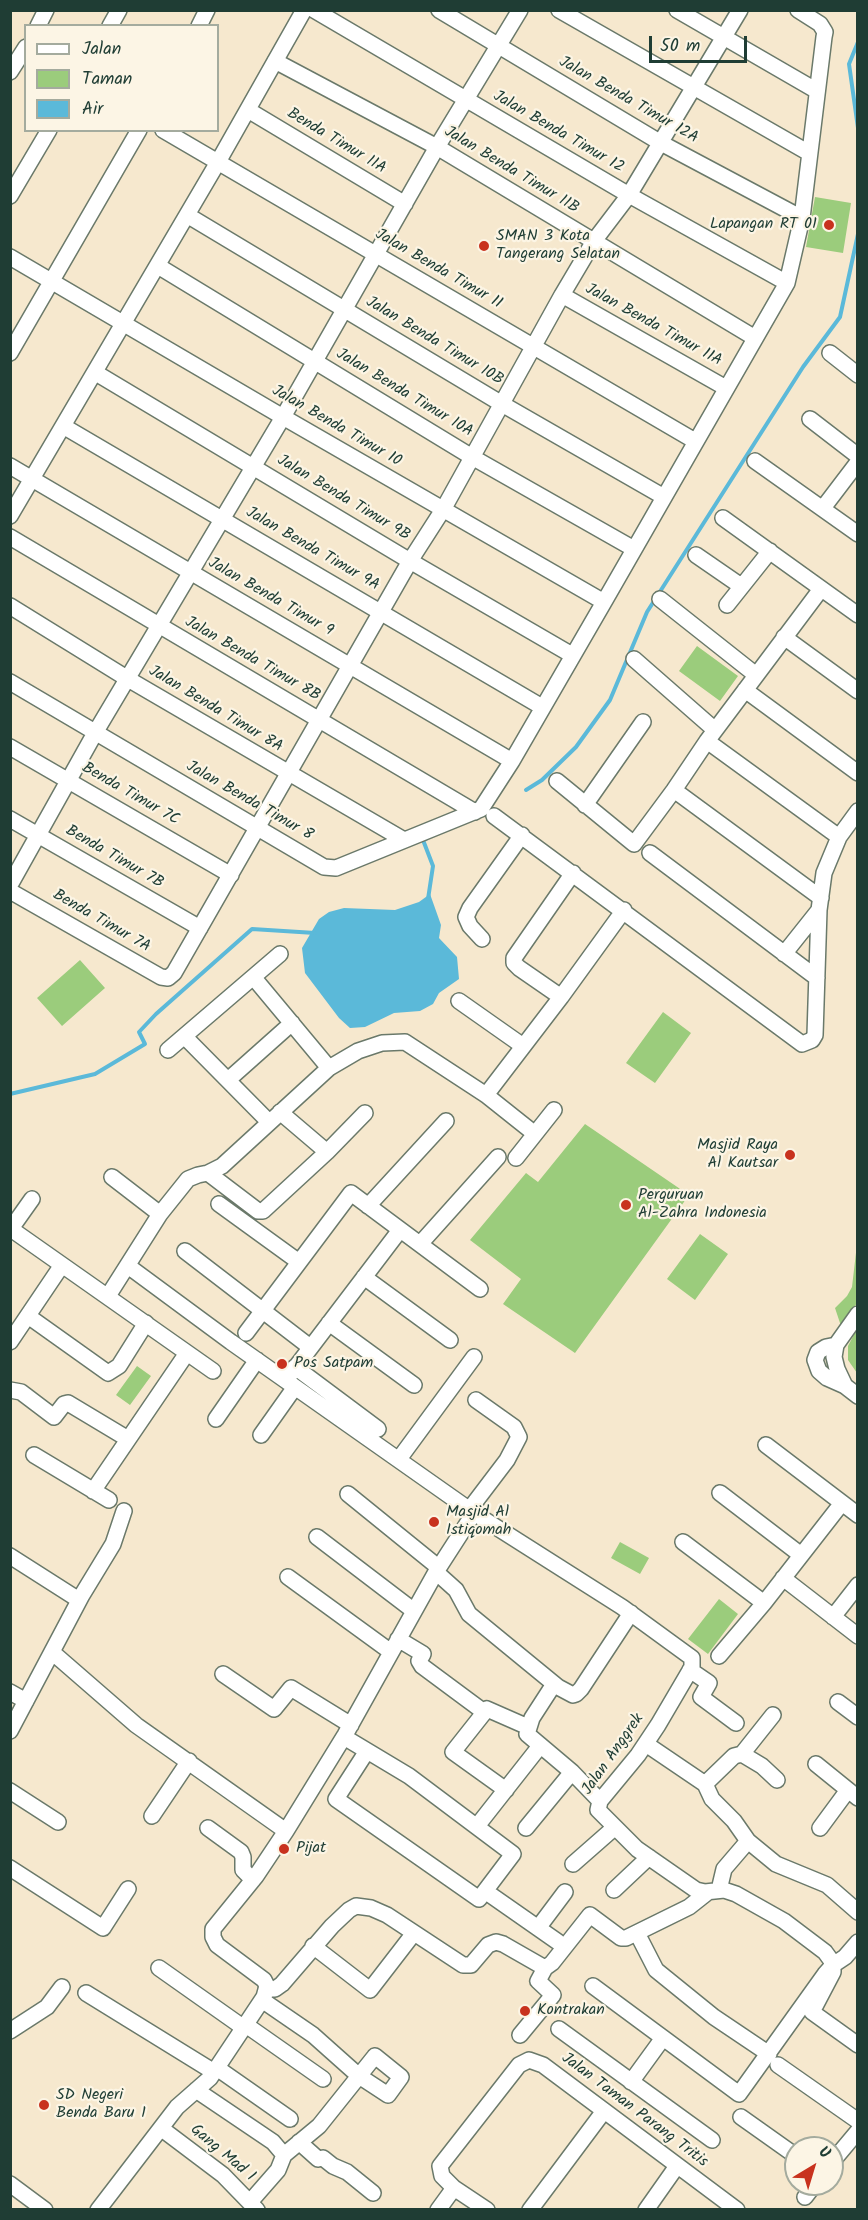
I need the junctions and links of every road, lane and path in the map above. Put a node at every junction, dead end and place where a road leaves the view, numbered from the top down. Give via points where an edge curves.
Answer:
1 (46, 10) edge
2 (119, 10) edge
3 (207, 10) edge
4 (304, 10) edge
5 (314, 10) edge
6 (439, 10) edge
7 (520, 10) edge
8 (560, 10) edge
9 (677, 10) edge
10 (740, 10) edge
11 (798, 10) edge
12 (39, 24) edge
13 (111, 24) edge
14 (200, 24) edge
15 (724, 38) junction
16 (498, 46) junction
17 (21, 47) edge
18 (275, 62) junction
19 (10, 72) edge
20 (694, 88) junction
21 (817, 91) junction
22 (466, 100) junction
23 (248, 110) junction
24 (48, 132) edge
25 (138, 132) edge
26 (166, 132) edge
27 (661, 143) junction
28 (437, 147) junction
29 (808, 153) junction
30 (218, 162) junction
31 (629, 195) junction
32 (10, 196) edge
33 (405, 204) junction
34 (187, 215) junction
35 (802, 218) junction
36 (594, 241) junction
37 (375, 254) junction
38 (10, 257) edge
39 (158, 266) junction
40 (51, 282) junction
41 (787, 283) junction
42 (562, 295) junction
43 (345, 309) junction
44 (124, 324) junction
45 (755, 338) junction
46 (533, 347) junction
47 (10, 353) edge
48 (830, 353) dead end
49 (315, 361) junction
50 (96, 373) junction
51 (858, 375) edge
52 (726, 388) junction
53 (502, 404) junction
54 (283, 417) junction
55 (810, 419) dead end
56 (63, 426) junction
57 (695, 441) junction
58 (858, 456) edge
59 (472, 457) junction
60 (755, 461) dead end
61 (858, 462) edge
62 (10, 466) edge
63 (254, 466) junction
64 (32, 479) junction
65 (664, 497) junction
66 (444, 508) junction
67 (823, 508) junction
68 (10, 516) edge
69 (222, 518) junction
70 (723, 518) dead end
71 (858, 534) edge
72 (10, 537) edge
73 (634, 549) junction
74 (770, 551) junction
75 (696, 555) dead end
76 (410, 561) junction
77 (191, 572) junction
78 (741, 586) junction
79 (820, 589) junction
80 (660, 599) dead end
81 (604, 602) junction
82 (727, 605) dead end
83 (10, 606) edge
84 (382, 612) junction
85 (858, 615) edge
86 (159, 626) junction
87 (784, 637) junction
88 (572, 655) junction
89 (634, 659) dead end
90 (350, 666) junction
91 (756, 675) junction
92 (128, 679) junction
93 (10, 682) edge
94 (745, 690) junction
95 (858, 691) edge
96 (542, 707) junction
97 (318, 720) junction
98 (643, 722) dead end
99 (95, 733) junction
100 (711, 736) junction
101 (10, 747) edge
102 (512, 761) junction
103 (858, 773) edge
104 (288, 774) junction
105 (69, 781) junction
106 (557, 781) dead end
107 (675, 790) junction
108 (585, 805) junction
109 (484, 812) junction
110 (856, 818) edge
111 (10, 819) edge
112 (257, 827) junction
113 (39, 835) junction
114 (522, 835) junction
115 (839, 837) junction
116 (404, 840) junction
117 (650, 853) dead end
118 (573, 873) junction
119 (231, 875) junction
120 (10, 885) edge
121 (10, 891) edge
122 (820, 904) junction
123 (624, 910) junction
124 (200, 928) junction
125 (482, 939) dead end
126 (280, 954) dead end
127 (784, 954) junction
128 (254, 978) junction
129 (817, 978) junction
130 (561, 997) junction
131 (459, 1001) dead end
132 (292, 1023) junction
133 (185, 1037) junction
134 (523, 1046) junction
135 (168, 1050) dead end
136 (330, 1068) junction
137 (228, 1080) junction
138 (486, 1095) junction
139 (554, 1110) dead end
140 (365, 1113) dead end
141 (275, 1117) junction
142 (446, 1121) dead end
143 (535, 1134) junction
144 (327, 1152) junction
145 (498, 1157) dead end
146 (516, 1158) dead end
147 (208, 1173) junction
148 (112, 1177) dead end
149 (32, 1199) dead end
150 (219, 1204) dead end
151 (368, 1206) junction
152 (160, 1214) junction
153 (11, 1229) edge
154 (400, 1230) junction
155 (420, 1244) junction
156 (185, 1251) dead end
157 (299, 1262) junction
158 (62, 1265) junction
159 (128, 1266) junction
160 (364, 1277) junction
161 (480, 1290) dead end
162 (108, 1296) junction
163 (263, 1311) junction
164 (858, 1314) edge
165 (28, 1316) junction
166 (146, 1323) junction
167 (329, 1323) junction
168 (246, 1333) dead end
169 (450, 1340) dead end
170 (10, 1342) edge
171 (310, 1347) junction
172 (188, 1353) junction
173 (474, 1357) dead end
174 (257, 1360) junction
175 (295, 1367) junction
176 (213, 1371) dead end
177 (290, 1384) junction
178 (414, 1385) dead end
179 (10, 1390) edge
180 (851, 1391) edge
181 (476, 1400) dead end
182 (216, 1419) dead end
183 (378, 1429) dead end
184 (261, 1435) dead end
185 (128, 1439) junction
186 (766, 1445) dead end
187 (34, 1455) dead end
188 (399, 1459) junction
189 (93, 1491) junction
190 (720, 1493) dead end
191 (348, 1494) dead end
192 (109, 1500) dead end
193 (842, 1503) junction
194 (124, 1511) dead end
195 (472, 1511) junction
196 (858, 1515) edge
197 (317, 1537) dead end
198 (683, 1542) dead end
199 (801, 1555) junction
200 (10, 1556) edge
201 (437, 1569) junction
202 (288, 1577) dead end
203 (783, 1578) junction
204 (858, 1585) edge
205 (79, 1600) junction
206 (764, 1603) junction
207 (414, 1611) junction
208 (631, 1613) junction
209 (833, 1617) junction
210 (858, 1636) edge
211 (395, 1646) junction
212 (52, 1652) junction
213 (719, 1656) dead end
214 (690, 1670) junction
215 (223, 1674) dead end
216 (554, 1684) junction
217 (10, 1692) edge
218 (26, 1701) junction
219 (838, 1702) dead end
220 (484, 1713) junction
221 (773, 1715) dead end
222 (858, 1717) edge
223 (736, 1723) dead end
224 (528, 1727) junction
225 (10, 1731) edge
226 (347, 1731) junction
227 (646, 1744) junction
228 (540, 1746) junction
229 (367, 1751) junction
230 (742, 1754) junction
231 (189, 1761) junction
232 (816, 1764) dead end
233 (572, 1772) junction
234 (777, 1780) dead end
235 (705, 1784) junction
236 (506, 1790) junction
237 (10, 1791) edge
238 (853, 1794) edge
239 (600, 1801) junction
240 (152, 1816) dead end
241 (481, 1821) dead end
242 (58, 1822) dead end
243 (208, 1828) dead end
244 (526, 1828) dead end
245 (614, 1828) junction
246 (820, 1828) dead end
247 (286, 1831) junction
248 (748, 1841) junction
249 (649, 1857) junction
250 (573, 1864) dead end
251 (10, 1868) edge
252 (253, 1880) junction
253 (128, 1889) dead end
254 (614, 1890) dead end
255 (485, 1891) junction
256 (713, 1891) junction
257 (565, 1892) dead end
258 (858, 1912) edge
259 (538, 1928) junction
260 (414, 1933) junction
261 (637, 1933) junction
262 (558, 1942) dead end
263 (858, 1942) edge
264 (313, 1946) junction
265 (833, 1965) junction
266 (159, 1968) dead end
267 (545, 1968) junction
268 (593, 1986) dead end
269 (62, 1987) dead end
270 (86, 1993) dead end
271 (264, 1995) junction
272 (245, 2026) junction
273 (559, 2029) dead end
274 (10, 2031) edge
275 (520, 2035) dead end
276 (663, 2038) junction
277 (858, 2045) edge
278 (773, 2059) junction
279 (216, 2070) junction
280 (323, 2079) dead end
281 (631, 2082) junction
282 (196, 2090) junction
283 (604, 2111) junction
284 (741, 2117) dead end
285 (290, 2119) dead end
286 (858, 2121) edge
287 (162, 2129) junction
288 (858, 2132) edge
289 (712, 2140) dead end
290 (299, 2142) junction
291 (784, 2147) edge
292 (844, 2148) edge
293 (284, 2155) junction
294 (677, 2166) junction
295 (10, 2184) edge
296 (454, 2188) junction
297 (373, 2193) dead end
298 (254, 2206) edge
299 (45, 2210) edge
300 (98, 2210) edge
301 (438, 2210) edge
302 (487, 2210) edge
303 (530, 2210) edge
304 (646, 2210) edge
305 (737, 2210) edge

1 - 12 street
2 - 13 street
3 - 14 street
4 - 18 street
5 - 22 street, Jalan Benda Timur 12
6 - 16 street, Jalan Benda Timur 12A
7 - 16 street
8 - 20 street
9 - 15 street
10 - 15 street
11 - 21 street via 823,27
15 - 20 street
15 - 21 street
16 - 22 street
16 - 27 street, Jalan Benda Timur 12A
17 - 19 street
18 - 23 street
18 - 28 street, Jalan Benda Timur 11B
20 - 27 street
20 - 29 street
21 - 29 street
22 - 28 street
22 - 31 street, Jalan Benda Timur 12
23 - 30 street
23 - 33 street, Benda Timur 11A
24 - 32 street
25 - 40 street
26 - 30 street, Jalan Benda Timur 11
27 - 31 street
27 - 35 street, Jalan Benda Timur 12A
28 - 33 street
28 - 36 street, Jalan Benda Timur 11B
29 - 35 street
30 - 34 street
30 - 37 street, Jalan Benda Timur 11
31 - 36 street
31 - 41 street, Jalan Benda Timur 12
33 - 37 street
34 - 39 street
34 - 43 street, Jalan Benda Timur 10B
35 - 41 street
36 - 42 street
36 - 45 street, Jalan Benda Timur 11B
37 - 43 street
37 - 46 street, Jalan Benda Timur 11
38 - 40 street, Jalan Benda Timur 10
39 - 44 street
39 - 49 street, Jalan Benda Timur 10A
40 - 44 street, Jalan Benda Timur 10
40 - 47 street
41 - 45 street
42 - 46 street
42 - 52 street, Jalan Benda Timur 11A
43 - 49 street
43 - 53 street, Jalan Benda Timur 10B
44 - 50 street
44 - 54 street, Jalan Benda Timur 10
45 - 52 street
46 - 53 street
46 - 57 street, Jalan Benda Timur 11
48 - 51 street
49 - 54 street
49 - 59 street, Jalan Benda Timur 10A
50 - 56 street
50 - 63 street, Jalan Benda Timur 9B
52 - 57 street
53 - 59 street
53 - 65 street, Jalan Benda Timur 10B
54 - 63 street
54 - 66 street, Jalan Benda Timur 10
55 - 58 street
56 - 64 street
56 - 69 street, Jalan Benda Timur 9A
57 - 65 street
59 - 66 street
59 - 73 street, Jalan Benda Timur 10A
60 - 67 street
61 - 67 street
62 - 64 street, Jalan Benda Timur 9
63 - 69 street
63 - 76 street, Jalan Benda Timur 9B
64 - 68 street
64 - 77 street, Jalan Benda Timur 9
65 - 73 street
66 - 76 street
66 - 81 street, Jalan Benda Timur 10
67 - 71 street
69 - 77 street
69 - 84 street, Jalan Benda Timur 9A
70 - 74 street
72 - 86 street, Jalan Benda Timur 8B
73 - 81 street
74 - 78 street
74 - 79 street
75 - 78 street
76 - 84 street
76 - 88 street, Jalan Benda Timur 9B
77 - 86 street
77 - 90 street, Jalan Benda Timur 9
78 - 82 street
79 - 85 street
79 - 87 street
80 - 91 street
81 - 88 street
83 - 92 street, Jalan Benda Timur 8A
84 - 90 street
84 - 96 street, Jalan Benda Timur 9A
86 - 92 street
86 - 97 street, Jalan Benda Timur 8B
87 - 91 street
87 - 95 street
88 - 96 street
89 - 100 street
90 - 97 street
90 - 102 street, Jalan Benda Timur 9
91 - 94 street
92 - 99 street
92 - 104 street, Jalan Benda Timur 8A
93 - 99 street, Jalan Benda Timur 8
94 - 100 street
94 - 103 street
96 - 102 street
97 - 104 street
97 - 109 street, Jalan Benda Timur 8B
98 - 108 street
99 - 105 street
99 - 112 street, Jalan Benda Timur 8
100 - 107 street
100 - 115 street
101 - 105 street, Benda Timur 7C
102 - 109 street
104 - 112 street
104 - 116 street, Jalan Benda Timur 8A
105 - 113 street
105 - 119 street, Benda Timur 7C
106 - 108 street
107 - 108 street via 633,844
107 - 122 street
109 - 114 street, Jalan Benda Timur 8B
109 - 116 street, Jalan Benda Timur 8
110 - 115 street
111 - 113 street, Benda Timur 7B
112 - 116 street, Jalan Benda Timur 8 via 330,868
112 - 119 street
113 - 120 street
113 - 124 street, Benda Timur 7B
114 - 118 street, Jalan Benda Timur 8B
114 - 125 street via 466,917
115 - 122 street via 826,867
117 - 127 street
118 - 123 street, Jalan Benda Timur 8B
118 - 130 street via 514,958 519,968
119 - 124 street
121 - 124 street, Benda Timur 7A via 161,977 168,978 174,973
122 - 127 street
122 - 129 street
123 - 129 street, Jalan Benda Timur 8B via 802,1044 815,1035
123 - 130 street
126 - 128 street
127 - 129 street
128 - 132 street
128 - 133 street
130 - 134 street
131 - 134 street
132 - 136 street
132 - 137 street
133 - 135 street
133 - 137 street
134 - 138 street
136 - 138 street via 382,1043 405,1042
136 - 141 street
137 - 141 street
138 - 143 street
139 - 143 street
140 - 144 street
141 - 144 street
141 - 147 street via 222,1166
142 - 151 street
143 - 146 street
144 - 147 street via 263,1211
145 - 155 street
147 - 152 street via 188,1179
148 - 152 street
149 - 153 street
150 - 157 street
151 - 154 street
151 - 157 street via 351,1193
152 - 159 street
153 - 158 street
154 - 155 street
154 - 160 street
155 - 161 street
156 - 163 street
157 - 163 street
158 - 162 street
158 - 165 street
159 - 162 street
159 - 174 street
160 - 167 street
160 - 169 street
162 - 166 street
163 - 168 street
163 - 171 street
164 - 180 street via 836,1345 818,1352 815,1360 827,1378
165 - 166 street via 108,1373 119,1366
165 - 170 street
166 - 172 street
167 - 171 street
167 - 178 street
171 - 175 street
172 - 176 street
172 - 185 street
173 - 188 street
174 - 177 street
174 - 182 street
175 - 177 street
175 - 183 street
177 - 184 street
177 - 188 street
179 - 185 street via 21,1392 54,1417 68,1403
181 - 195 street via 514,1427 519,1437
185 - 189 street
186 - 193 street
187 - 189 street
188 - 195 street
189 - 192 street
190 - 199 street
191 - 201 street
193 - 196 street
193 - 199 street
194 - 205 street via 113,1544
195 - 201 street
195 - 208 street
197 - 207 street
198 - 206 street
199 - 203 street
200 - 205 street
201 - 207 street
201 - 216 street via 456,1590 469,1614
202 - 211 street
203 - 206 street
203 - 209 street
204 - 209 street
205 - 212 street
206 - 213 street
207 - 211 street
208 - 214 street via 690,1656
208 - 216 street via 578,1692 571,1694
209 - 210 street
211 - 220 street via 423,1654 419,1661 422,1666
211 - 226 street
212 - 218 street
212 - 231 street via 130,1721
214 - 223 street via 709,1683 701,1697
214 - 227 street, Jalan Anggrek
215 - 226 street via 274,1709 291,1688
216 - 224 street
217 - 218 street
218 - 225 street
219 - 222 street
220 - 224 street via 487,1708
220 - 236 street via 453,1752
221 - 230 street
224 - 228 street via 528,1735
226 - 229 street
226 - 247 street
227 - 235 street
227 - 239 street, Jalan Anggrek
228 - 233 street
228 - 236 street
229 - 255 street via 410,1776 513,1854
229 - 255 street via 336,1799 479,1899
230 - 234 street
230 - 235 street via 734,1756
231 - 240 street
231 - 247 street
232 - 238 street
233 - 239 street
233 - 244 street
235 - 248 street via 712,1800
236 - 241 street
237 - 242 street
238 - 246 street
239 - 245 street, Jalan Anggrek via 598,1812
243 - 252 street via 241,1852 243,1870
245 - 249 street, Jalan Anggrek
245 - 250 street
247 - 252 street
248 - 256 street via 724,1869
248 - 258 street via 776,1864 827,1884
249 - 254 street
249 - 256 street, Jalan Anggrek via 696,1890
251 - 253 street via 103,1928
252 - 271 street via 217,1923 213,1937 219,1948 266,1983
255 - 259 street
256 - 261 street
256 - 265 street, Jalan Anggrek via 731,1892 779,1918 825,1952
257 - 259 street
259 - 262 street
260 - 264 street via 381,1912 358,1906 341,1917
260 - 264 street via 370,1990
260 - 267 street via 467,1966 495,1942
261 - 267 street via 623,1938 590,1915
261 - 278 street via 656,1970
263 - 265 street
264 - 271 street via 282,1984
265 - 277 street via 831,1978 812,2012
265 - 278 street
266 - 272 street
267 - 275 street via 538,1981 553,1995
268 - 276 street
269 - 274 street via 52,2002
270 - 279 street
271 - 272 street
271 - 290 street via 359,2076 319,2126
272 - 279 street
272 - 280 street
273 - 281 street
276 - 278 street via 739,2094
276 - 281 street
278 - 286 street
279 - 282 street
279 - 285 street
281 - 289 street
282 - 287 street via 177,2107
282 - 293 street via 273,2142
283 - 294 street, Jalan Taman Parang Tritis
283 - 296 street, Jalan Taman Parang Tritis via 543,2065 529,2060 519,2065 440,2166 442,2176
283 - 303 street
284 - 291 street
287 - 298 street, Gang Mad 1 via 223,2175
287 - 300 street
288 - 292 street
290 - 293 street
290 - 297 street via 318,2159 347,2172
293 - 298 street
294 - 304 street
294 - 305 street, Jalan Taman Parang Tritis
295 - 299 street
296 - 301 street
296 - 302 street, Jalan Taman Parang Tritis

